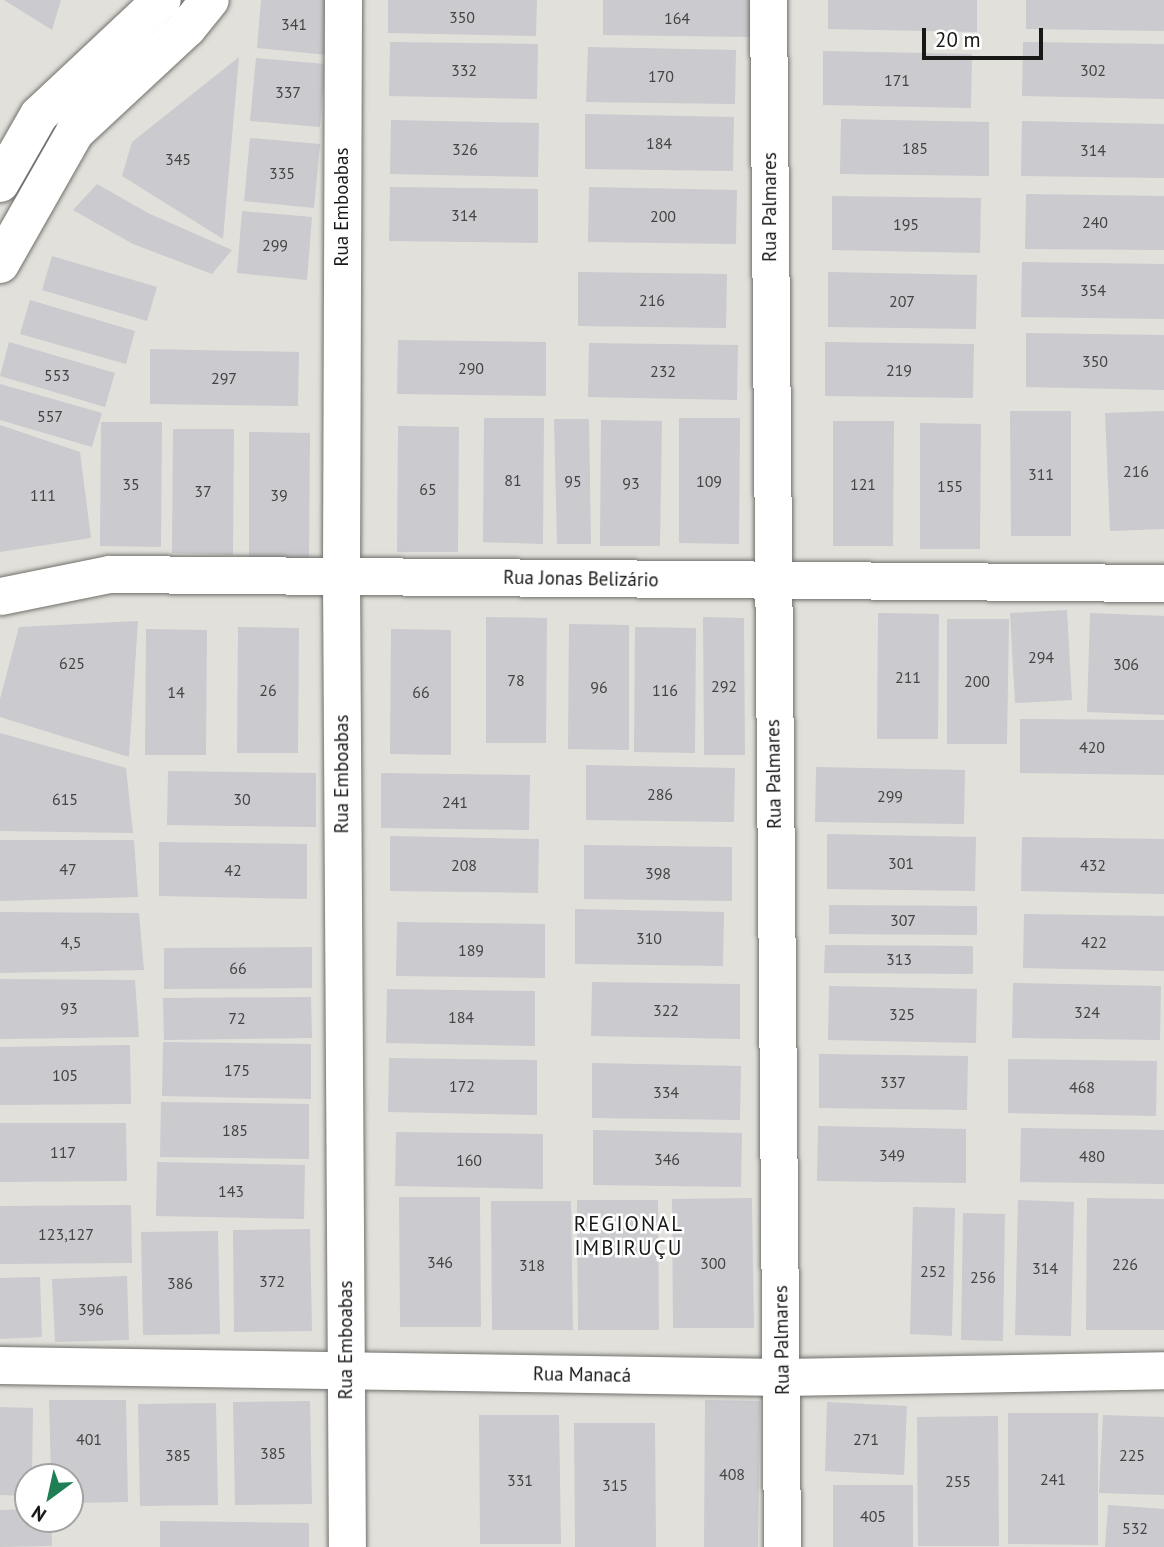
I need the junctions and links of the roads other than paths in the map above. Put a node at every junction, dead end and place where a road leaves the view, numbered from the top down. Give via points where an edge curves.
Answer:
1 (162, 0) edge
2 (209, 0) edge
3 (342, 0) edge
4 (768, 0) edge
5 (0, 183) edge
6 (0, 264) edge
7 (341, 577) junction
8 (772, 581) junction
9 (1164, 583) edge
10 (0, 596) edge
11 (0, 1365) edge
12 (1164, 1370) edge
13 (346, 1371) junction
14 (782, 1377) junction
15 (347, 1547) edge
16 (782, 1547) edge

1 - 5 street via 39,115
2 - 6 street via 187,28 75,132
3 - 7 street, Rua Emboabas
4 - 8 street, Rua Palmares
7 - 8 street, Rua Jonas Belizário
7 - 10 street, Rua Jonas Belizário via 109,574
7 - 13 street, Rua Emboabas
8 - 9 street, Rua Jonas Belizário
8 - 14 street, Rua Palmares
11 - 13 street, Rua Manacá
12 - 14 street, Rua Manacá
13 - 14 street, Rua Manacá
13 - 15 street, Rua Emboabas
14 - 16 street, Rua Palmares

